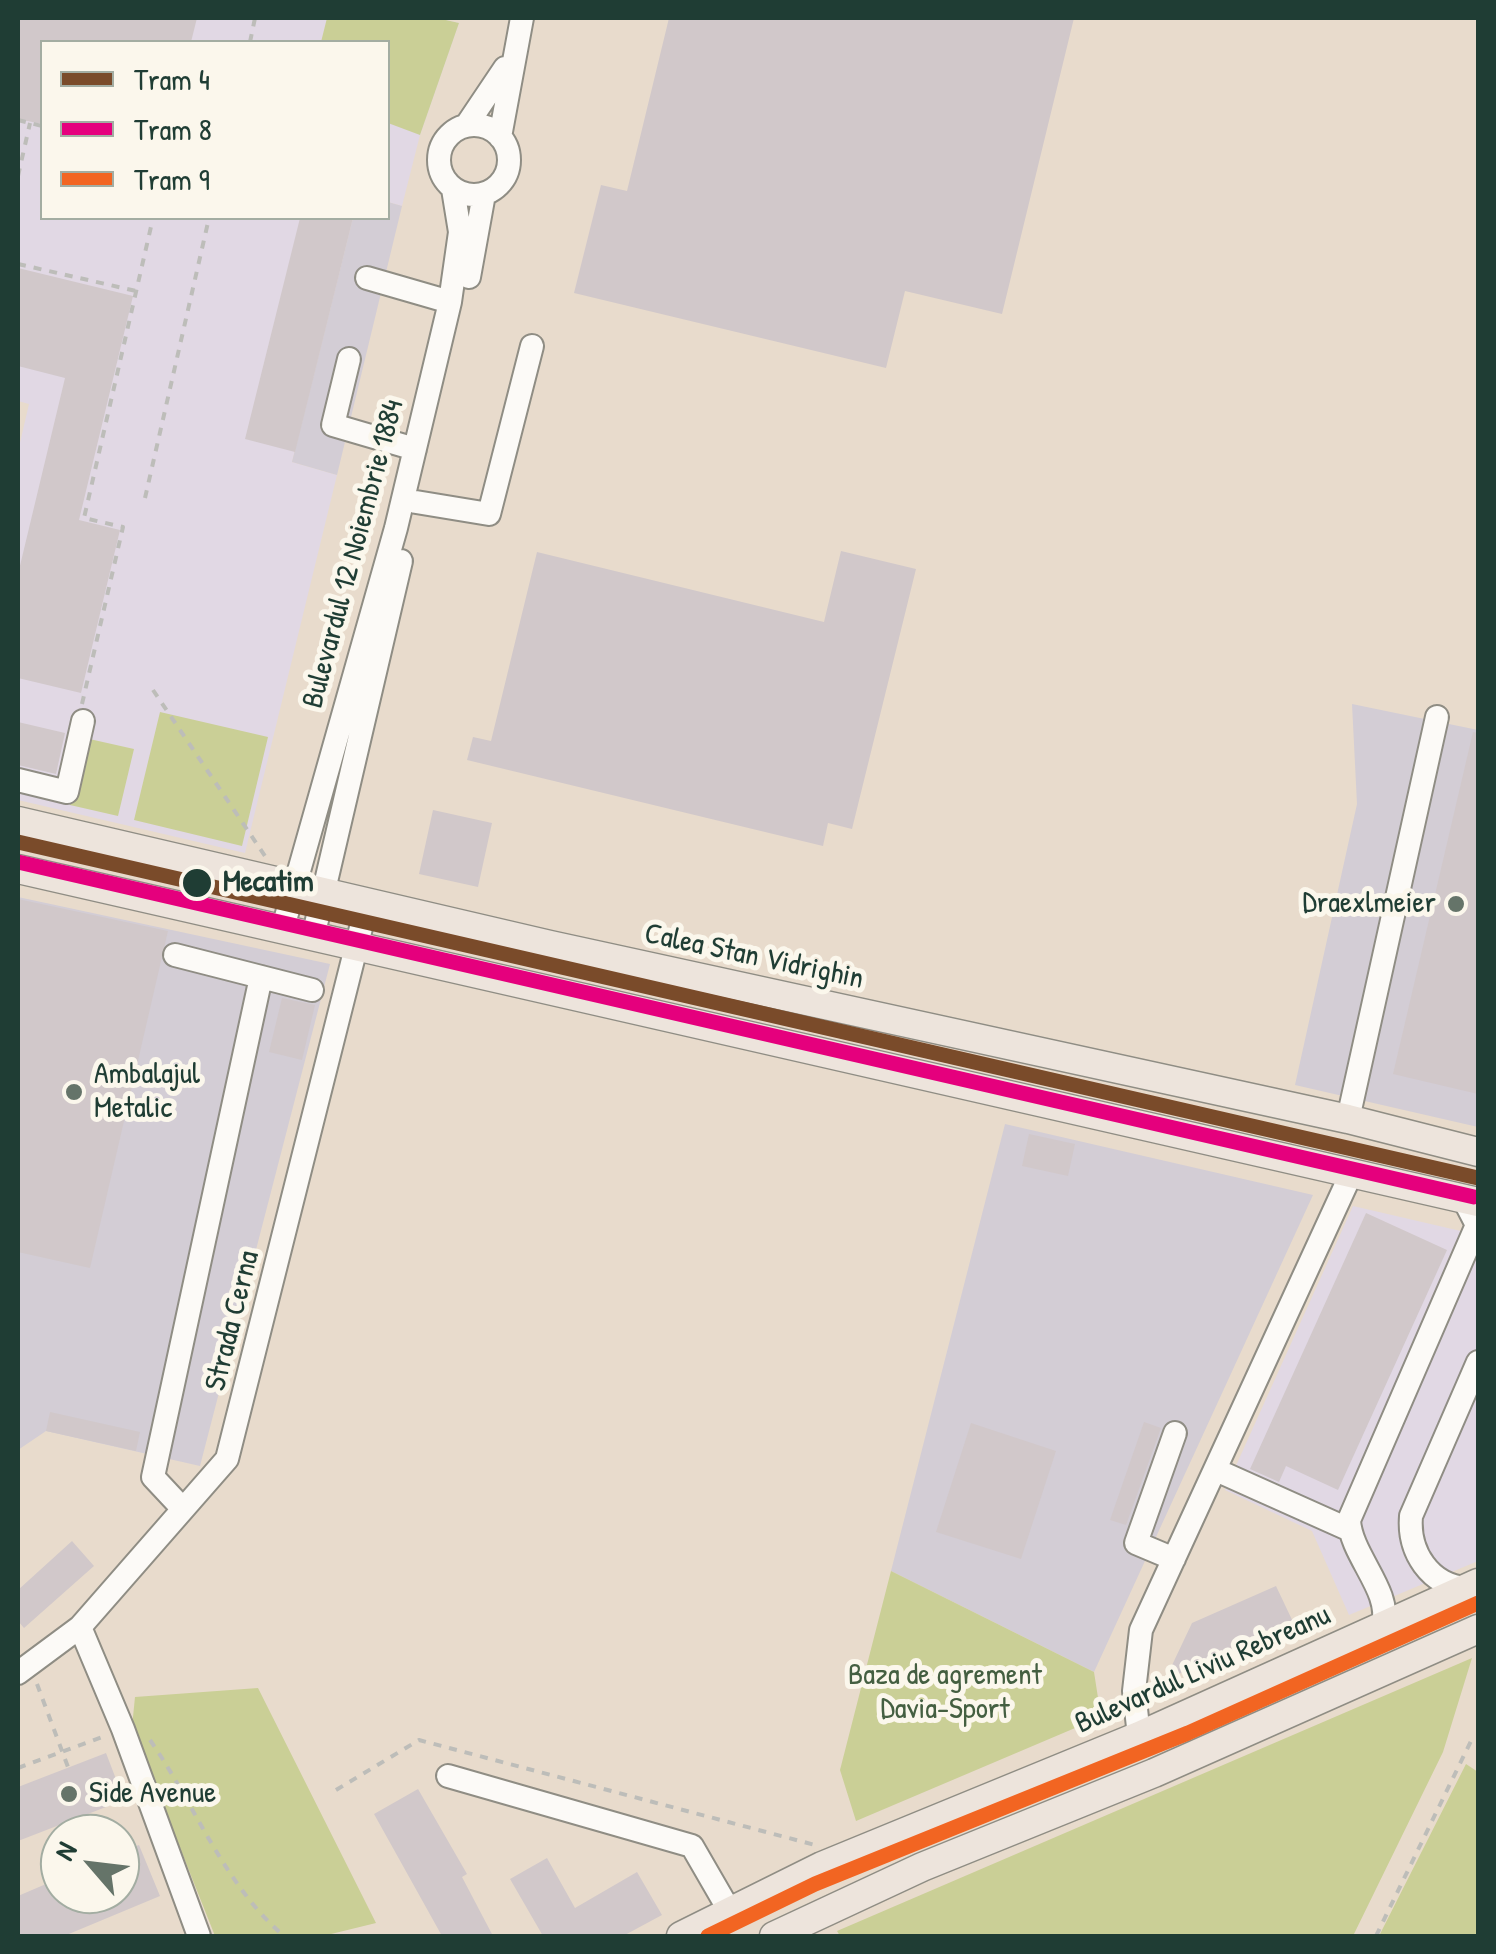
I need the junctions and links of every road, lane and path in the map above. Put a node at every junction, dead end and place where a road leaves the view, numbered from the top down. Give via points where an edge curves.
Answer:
1 (522, 18) edge
2 (512, 56) junction
3 (18, 120) edge
4 (30, 123) junction
5 (40, 126) edge
6 (466, 126) junction
7 (500, 136) junction
8 (18, 176) edge
9 (454, 189) junction
10 (484, 194) junction
11 (153, 220) edge
12 (210, 220) edge
13 (18, 264) edge
14 (367, 278) dead end
15 (136, 291) junction
16 (450, 302) junction
17 (532, 346) dead end
18 (348, 359) dead end
19 (414, 449) junction
20 (145, 498) dead end
21 (416, 502) junction
22 (153, 690) dead end
23 (1437, 718) dead end
24 (81, 720) joint
25 (18, 780) edge
26 (18, 821) edge
27 (266, 857) dead end
28 (18, 869) edge
29 (291, 886) junction
30 (322, 893) junction
31 (368, 904) junction
32 (282, 931) junction
33 (313, 937) junction
34 (357, 946) junction
35 (176, 956) dead end
36 (261, 977) junction
37 (312, 990) dead end
38 (1348, 1119) junction
39 (1478, 1152) edge
40 (1351, 1174) junction
41 (1471, 1200) edge
42 (1478, 1362) edge
43 (1176, 1433) dead end
44 (1216, 1470) junction
45 (182, 1508) junction
46 (1350, 1530) junction
47 (1174, 1559) junction
48 (1473, 1585) edge
49 (1383, 1625) junction
50 (80, 1627) junction
51 (1478, 1629) edge
52 (24, 1669) edge
53 (134, 1731) junction
54 (1139, 1736) junction
55 (1472, 1741) dead end
56 (62, 1752) junction
57 (18, 1768) edge
58 (68, 1768) dead end
59 (448, 1776) dead end
60 (336, 1790) dead end
61 (848, 1854) junction
62 (728, 1910) junction
63 (807, 1929) edge
64 (199, 1936) edge
65 (284, 1936) edge
66 (681, 1936) edge
67 (774, 1936) edge
68 (1376, 1936) edge

1 - 2 street
2 - 6 street
2 - 7 street
3 - 4 path
4 - 5 path
4 - 8 path
6 - 7 street
6 - 9 street via 440,150 440,172
7 - 10 street via 506,174
9 - 10 street
9 - 16 street, Bulevardul 12 Noiembrie 1884 via 460,232
10 - 21 street, Bulevardul 12 Noiembrie 1884
11 - 15 path
12 - 20 path
13 - 15 path
14 - 16 street
15 - 24 path via 84,518 123,527
16 - 19 street, Bulevardul 12 Noiembrie 1884
17 - 21 street via 488,514
18 - 19 street via 333,425
19 - 29 street, Bulevardul 12 Noiembrie 1884
21 - 30 street, Bulevardul 12 Noiembrie 1884
22 - 27 path
23 - 38 street
24 - 25 street via 67,792
26 - 29 main road, Calea Stan Vidrighin
28 - 32 main road
29 - 30 main road, Calea Stan Vidrighin
29 - 32 street, Bulevardul 12 Noiembrie 1884
30 - 31 main road, Calea Stan Vidrighin
30 - 33 street, Bulevardul 12 Noiembrie 1884
31 - 34 street, Strada Cerna
31 - 38 main road, Calea Stan Vidrighin
32 - 33 main road
33 - 34 main road
34 - 40 main road
34 - 45 street, Strada Cerna via 235,1440
35 - 36 street
36 - 37 street
36 - 45 street via 153,1477
38 - 39 main road, Calea Stan Vidrighin
40 - 41 main road
40 - 44 street
41 - 46 street via 1477,1225 1355,1504
42 - 48 street via 1410,1530 1430,1576
43 - 47 street via 1136,1543
44 - 46 street
44 - 47 street
45 - 50 street, Strada Cerna
46 - 49 street via 1386,1610
47 - 54 street via 1135,1657
48 - 49 main road, Bulevardul Liviu Rebreanu
49 - 54 main road, Bulevardul Liviu Rebreanu
50 - 52 street, Strada Cerna
50 - 53 street
51 - 63 main road via 1154,1773 922,1866
52 - 56 path
53 - 56 path
53 - 64 street
53 - 65 path via 178,1779 217,1853
54 - 61 main road, Bulevardul Liviu Rebreanu
55 - 68 path
56 - 57 path
56 - 58 path
59 - 62 street via 692,1846
60 - 61 path via 419,1740
61 - 62 main road, Bulevardul Liviu Rebreanu
62 - 66 main road, Bulevardul Liviu Rebreanu
63 - 67 main road

